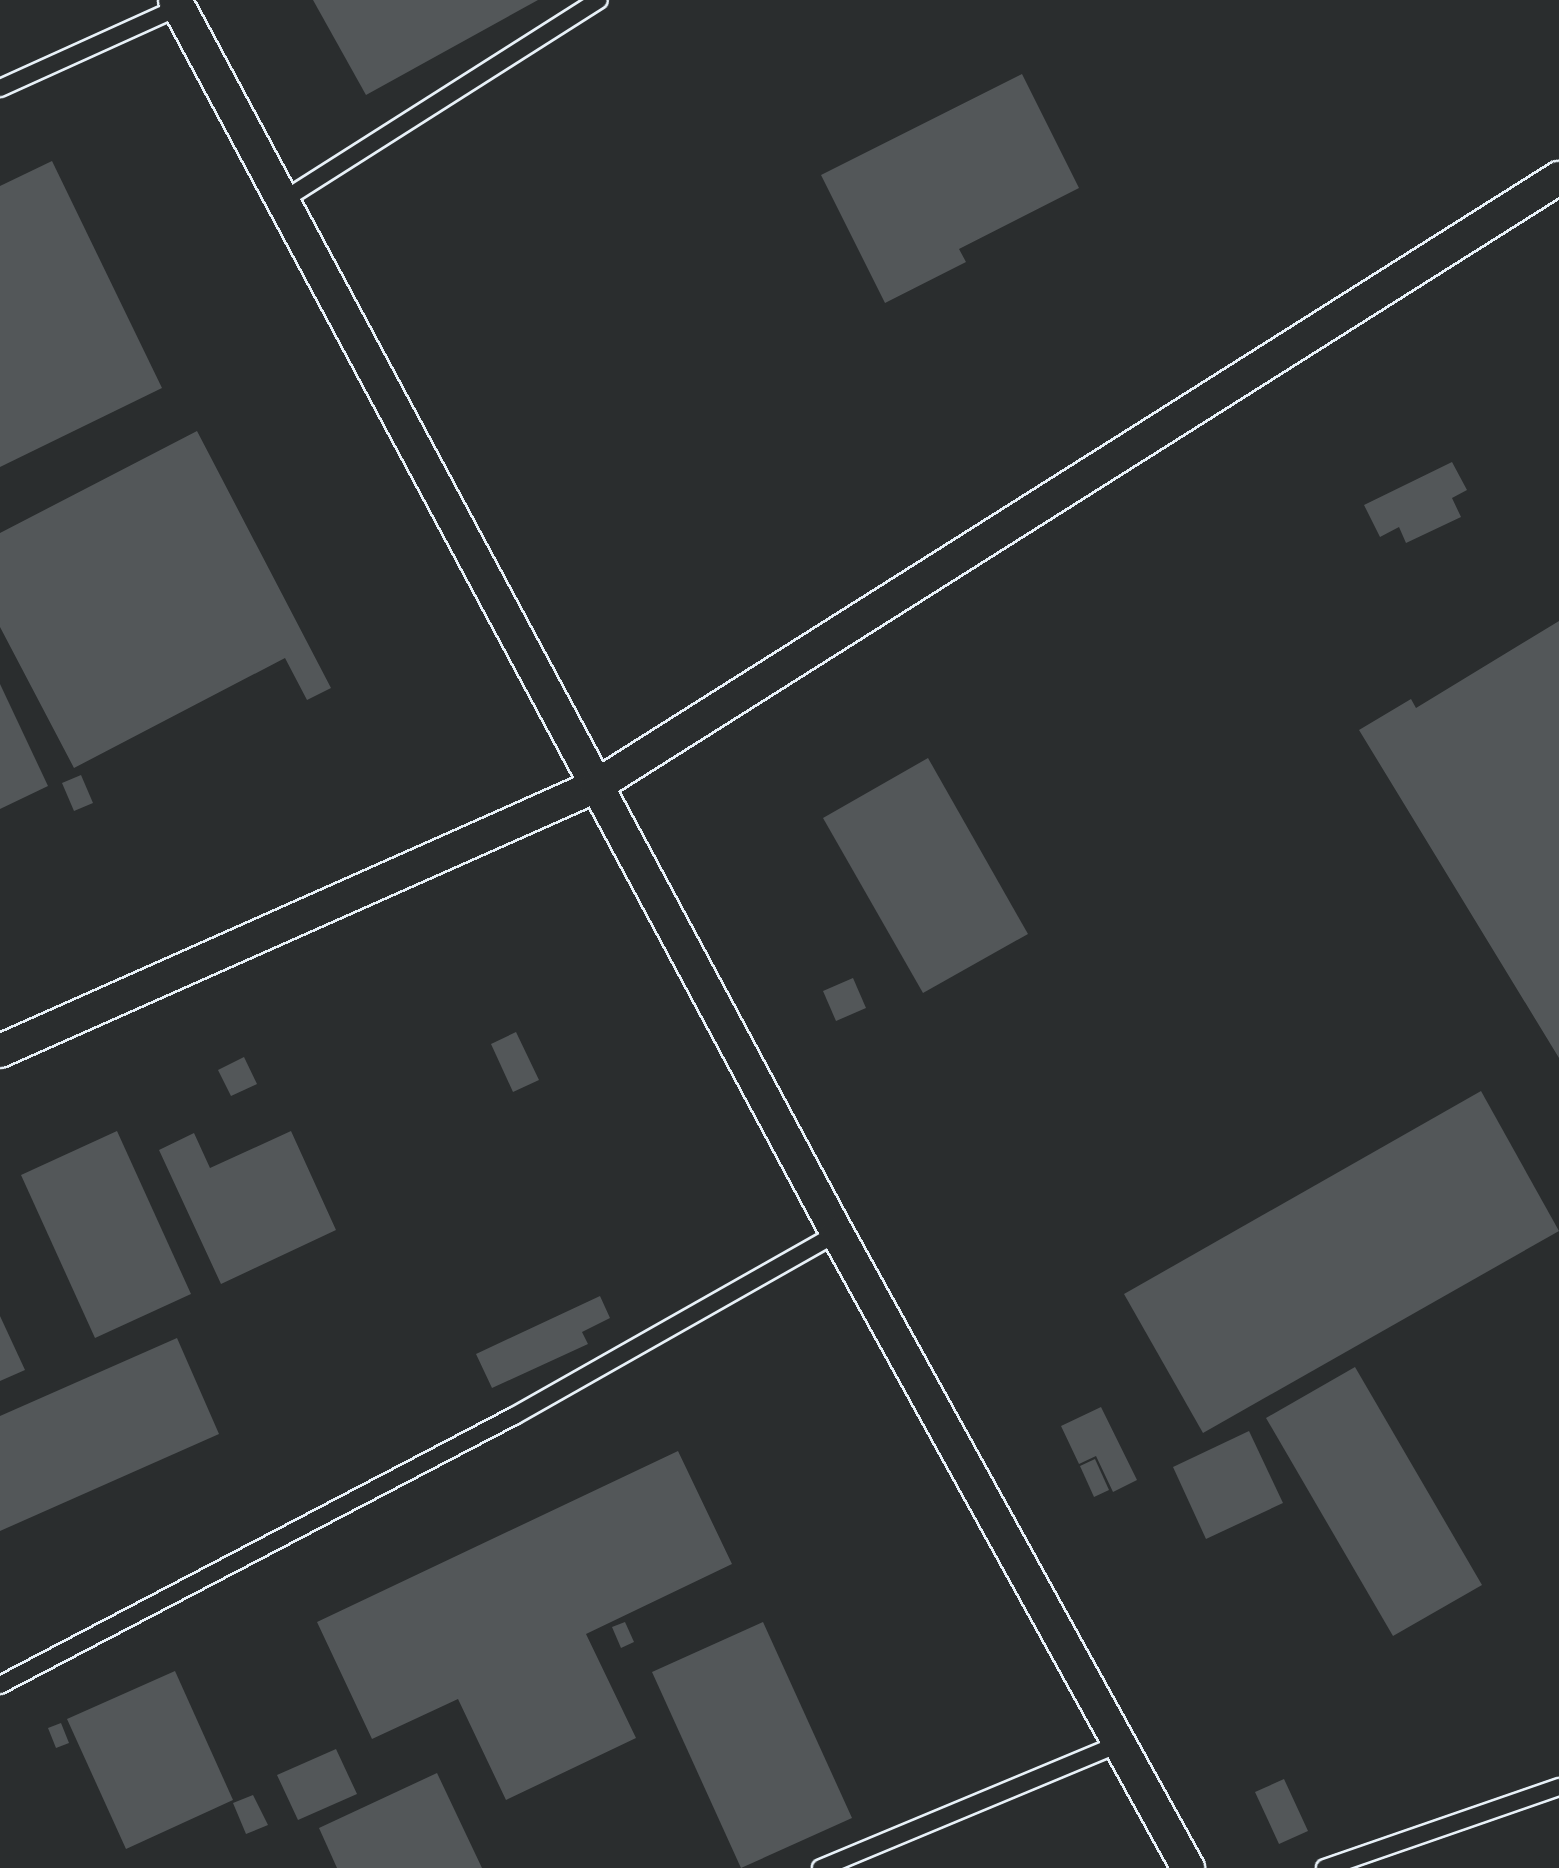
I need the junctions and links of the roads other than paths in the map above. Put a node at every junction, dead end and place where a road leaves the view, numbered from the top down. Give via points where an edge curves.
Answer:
1 (599, 0) edge
2 (177, 4) edge
3 (0, 88) edge
4 (1559, 178) edge
5 (282, 201) junction
6 (596, 786) junction
7 (0, 1051) edge
8 (837, 1233) junction
9 (0, 1685) edge
10 (1116, 1745) junction
11 (1559, 1787) edge
12 (821, 1868) edge
13 (1188, 1868) edge
14 (1325, 1868) edge

1 - 5 lane
2 - 3 lane
2 - 5 street
4 - 6 street
5 - 6 street
6 - 7 street
6 - 8 street
8 - 9 lane via 514,1416
8 - 10 street
10 - 12 lane
10 - 13 street
11 - 14 lane

